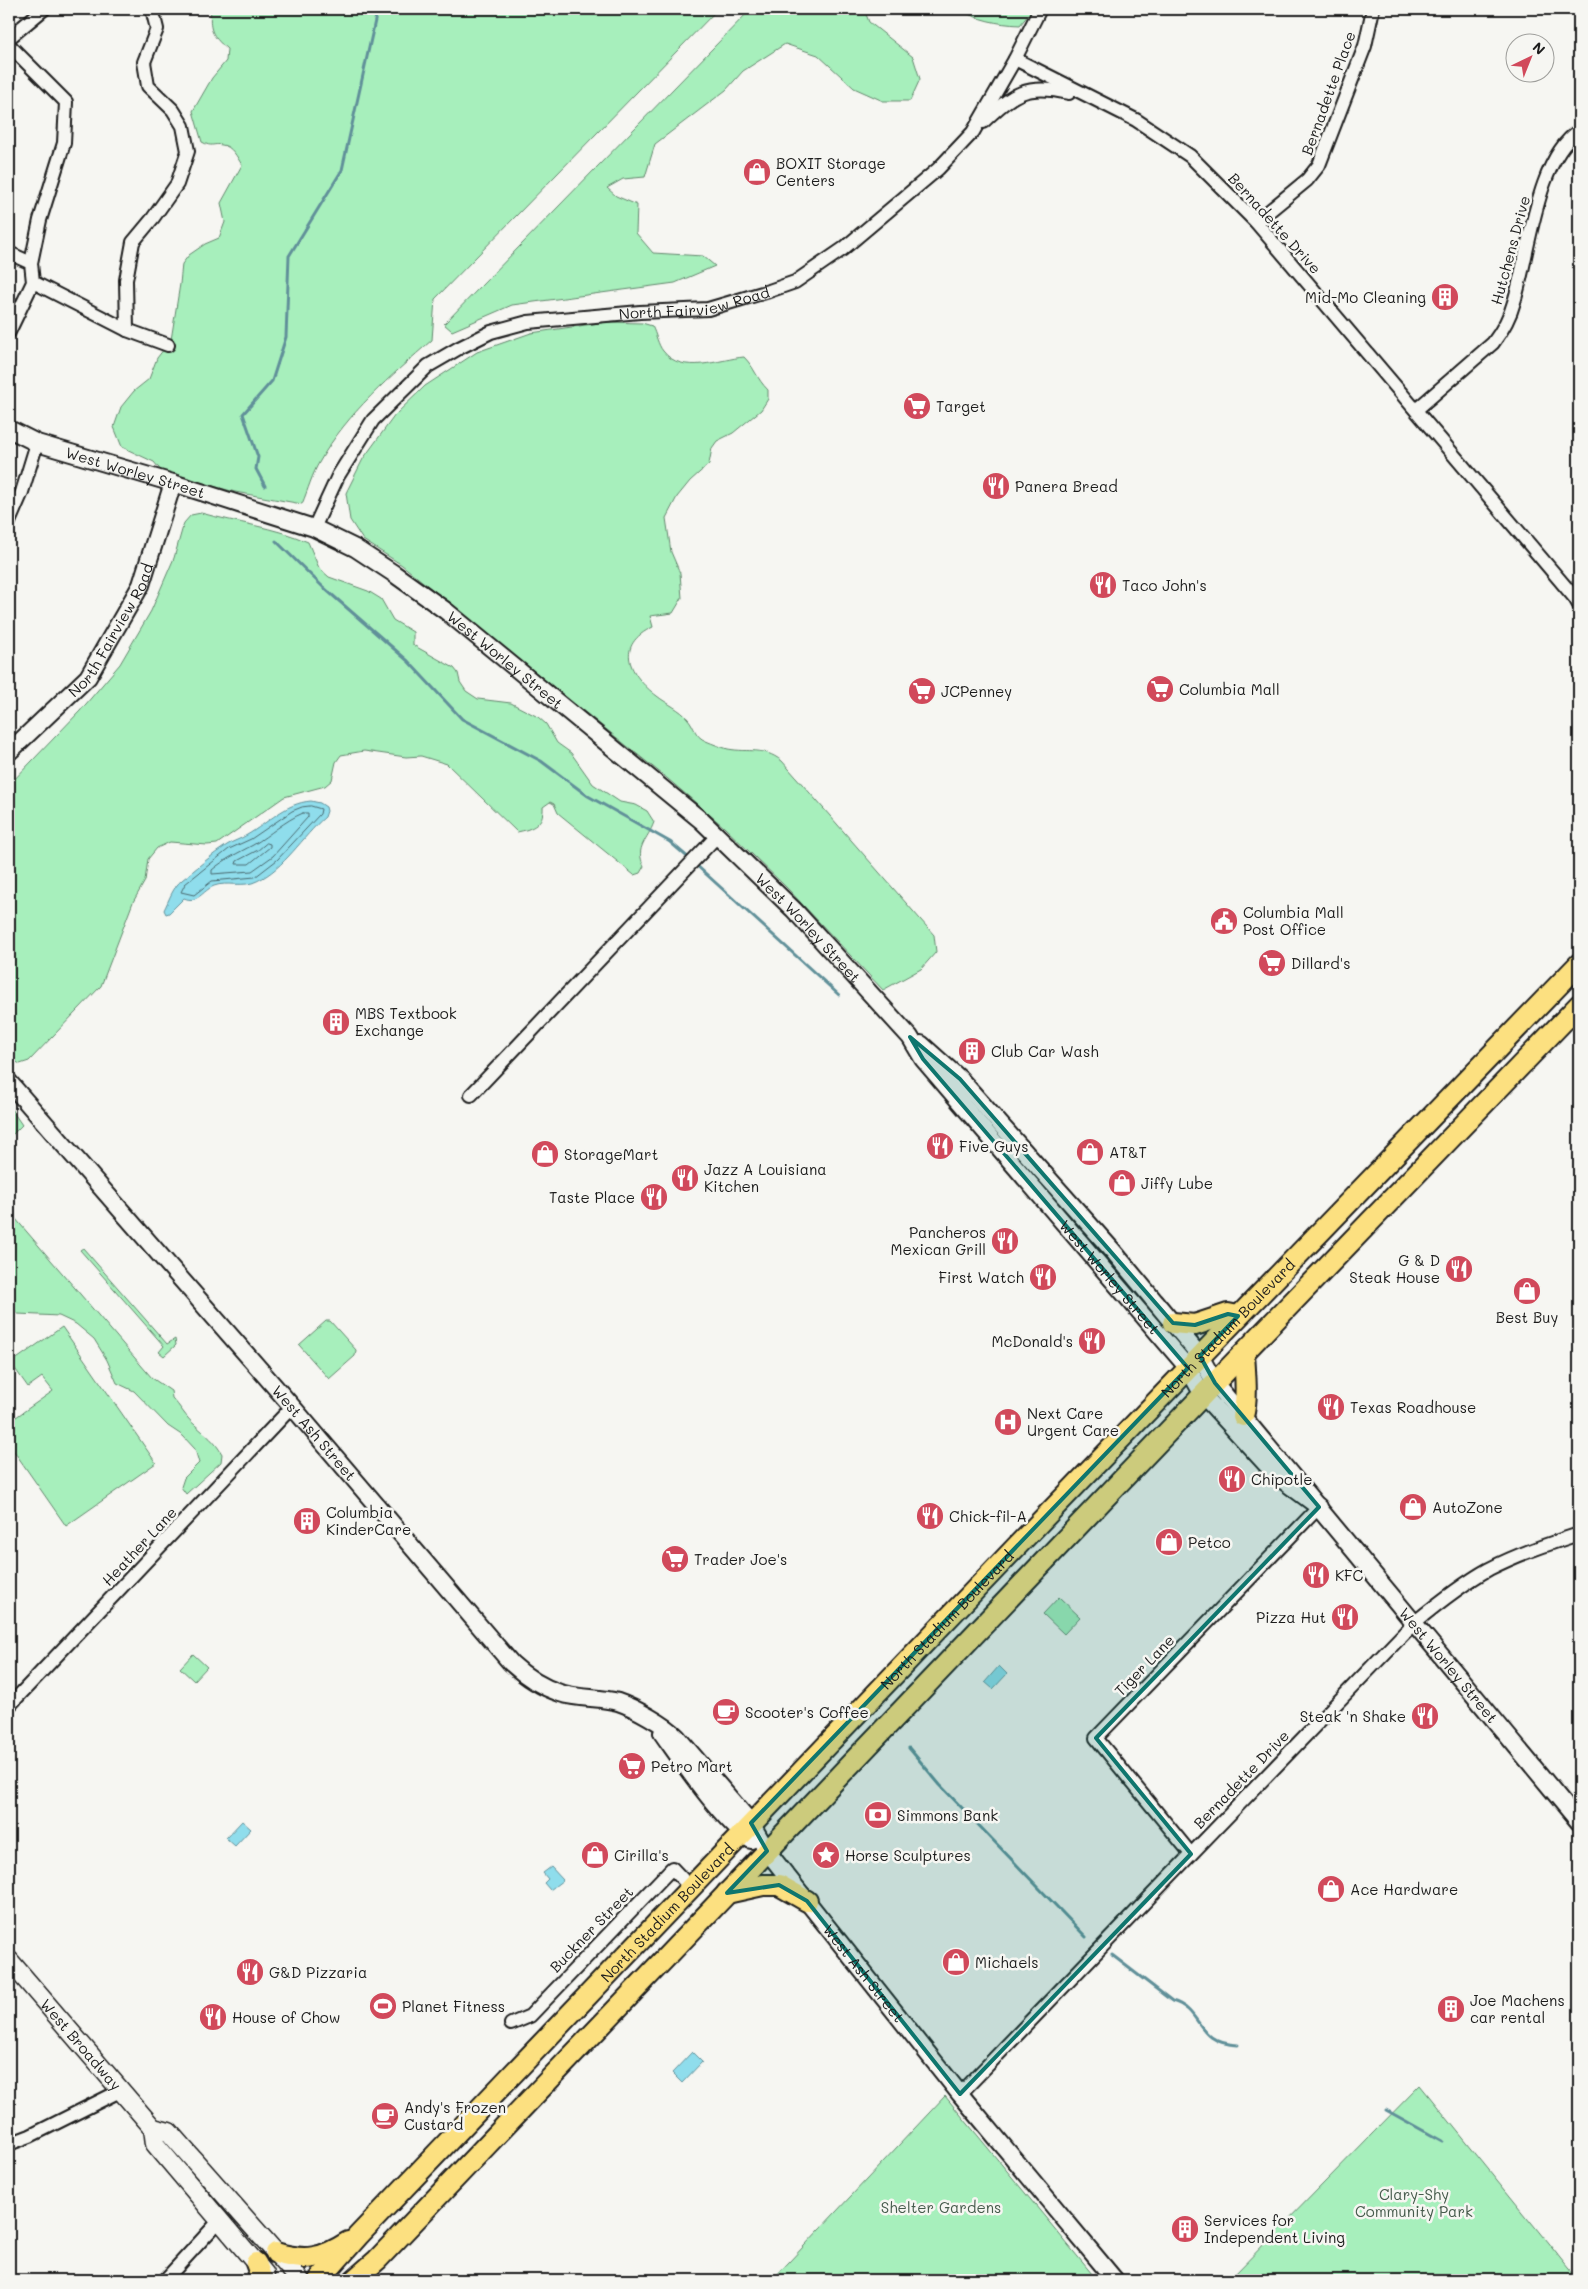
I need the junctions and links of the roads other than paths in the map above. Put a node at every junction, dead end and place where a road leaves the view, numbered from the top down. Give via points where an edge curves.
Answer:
1 (44, 9) edge
2 (152, 9) edge
3 (1040, 9) edge
4 (1373, 9) edge
5 (9, 38) edge
6 (9, 45) edge
7 (1015, 59) junction
8 (1090, 98) junction
9 (1579, 131) edge
10 (973, 132) junction
11 (1256, 222) junction
12 (9, 253) edge
13 (31, 262) junction
14 (32, 282) junction
15 (127, 330) junction
16 (9, 332) edge
17 (168, 345) dead end
18 (1416, 410) junction
19 (9, 429) edge
20 (37, 443) junction
21 (173, 483) junction
22 (9, 522) edge
23 (314, 528) junction
24 (1579, 605) edge
25 (9, 752) edge
26 (717, 836) junction
27 (1579, 964) edge
28 (1579, 1005) edge
29 (910, 1037) junction
30 (9, 1082) edge
31 (471, 1095) dead end
32 (1238, 1316) junction
33 (1173, 1324) junction
34 (1244, 1353) junction
35 (1194, 1362) junction
36 (1209, 1389) junction
37 (292, 1407) junction
38 (1243, 1416) junction
39 (1319, 1507) junction
40 (1579, 1534) edge
41 (1414, 1624) junction
42 (9, 1706) edge
43 (1579, 1822) edge
44 (746, 1828) junction
45 (766, 1851) junction
46 (1191, 1854) junction
47 (690, 1887) junction
48 (727, 1893) junction
49 (807, 1901) junction
50 (9, 1960) edge
51 (511, 2024) dead end
52 (120, 2091) junction
53 (960, 2094) junction
54 (153, 2128) junction
55 (9, 2144) edge
56 (220, 2220) junction
57 (358, 2236) junction
58 (276, 2252) junction
59 (377, 2260) junction
60 (259, 2272) edge
61 (165, 2280) edge
62 (271, 2280) edge
63 (300, 2280) edge
64 (319, 2280) edge
65 (354, 2280) edge
66 (364, 2280) edge
67 (1115, 2280) edge

1 - 5 street
2 - 15 street via 157,29 144,62 148,86 173,110 183,126 188,151 177,184 133,242 126,280
3 - 7 street, North Fairview Road
4 - 11 street, Bernadette Place via 1364,46 1319,165 1307,180
6 - 13 street via 66,102 64,143 40,220
7 - 8 street, Bernadette Drive
7 - 10 street, North Fairview Road
8 - 10 street via 1054,89 1034,88 1006,101
8 - 11 street, Bernadette Drive via 1136,120 1190,156
9 - 18 street, Hutchens Drive via 1558,154 1546,176 1514,304 1502,331 1493,343
10 - 23 street, North Fairview Road via 938,169 876,222 795,282 708,309 528,322 491,332 436,362 373,420 338,476
11 - 18 street, Bernadette Drive
12 - 13 street
13 - 14 street
14 - 15 street
14 - 16 street
15 - 17 street
18 - 24 street, Bernadette Drive
19 - 20 street, West Worley Street
20 - 21 street, West Worley Street
20 - 22 street
21 - 23 street, West Worley Street
21 - 25 street, North Fairview Road via 141,585 88,677
23 - 26 street, West Worley Street via 361,552 446,611
26 - 29 street, West Worley Street via 794,910
26 - 31 street
27 - 32 main road, North Stadium Boulevard
28 - 34 main road, North Stadium Boulevard
29 - 33 street, West Worley Street via 966,1085
29 - 35 street, West Worley Street via 924,1059
30 - 37 street, West Ash Street
32 - 33 main road via 1228,1314 1195,1325
32 - 35 main road, North Stadium Boulevard
33 - 35 street, West Worley Street
34 - 36 main road, North Stadium Boulevard
34 - 38 main road via 1247,1402
35 - 36 street, West Worley Street
35 - 44 main road, North Stadium Boulevard
36 - 38 street, West Worley Street
36 - 39 street, West Worley Street via 1277,1476
36 - 45 main road, North Stadium Boulevard
37 - 42 street, Heather Lane
37 - 44 street, West Ash Street via 511,1663 525,1675 561,1693 618,1702 668,1727
38 - 39 street, West Worley Street
39 - 41 street, West Worley Street
39 - 46 street, Tiger Lane via 1096,1738
40 - 41 street, Bernadette Drive via 1529,1551 1488,1570 1447,1596
41 - 43 street, West Worley Street
41 - 46 street, Bernadette Drive
44 - 45 street, West Ash Street
44 - 47 main road, North Stadium Boulevard
45 - 48 main road, North Stadium Boulevard
45 - 49 street, West Ash Street
46 - 53 street, Bernadette Drive
47 - 51 street, Buckner Street via 672,1868 530,2016
47 - 57 main road, North Stadium Boulevard
48 - 49 main road via 779,1885
48 - 59 main road, North Stadium Boulevard
49 - 53 street, West Ash Street
50 - 52 main road, West Broadway
52 - 54 main road, West Broadway
52 - 55 street
53 - 67 street, West Ash Street
54 - 56 main road, West Broadway via 156,2144
54 - 58 main road, West Broadway via 169,2132
56 - 60 main road, West Broadway
56 - 61 street
57 - 58 main road via 339,2248 309,2258 294,2259
57 - 64 main road, North Stadium Boulevard
58 - 63 main road, West Broadway
59 - 65 main road, North Stadium Boulevard
59 - 66 main road
60 - 62 main road, West Broadway

